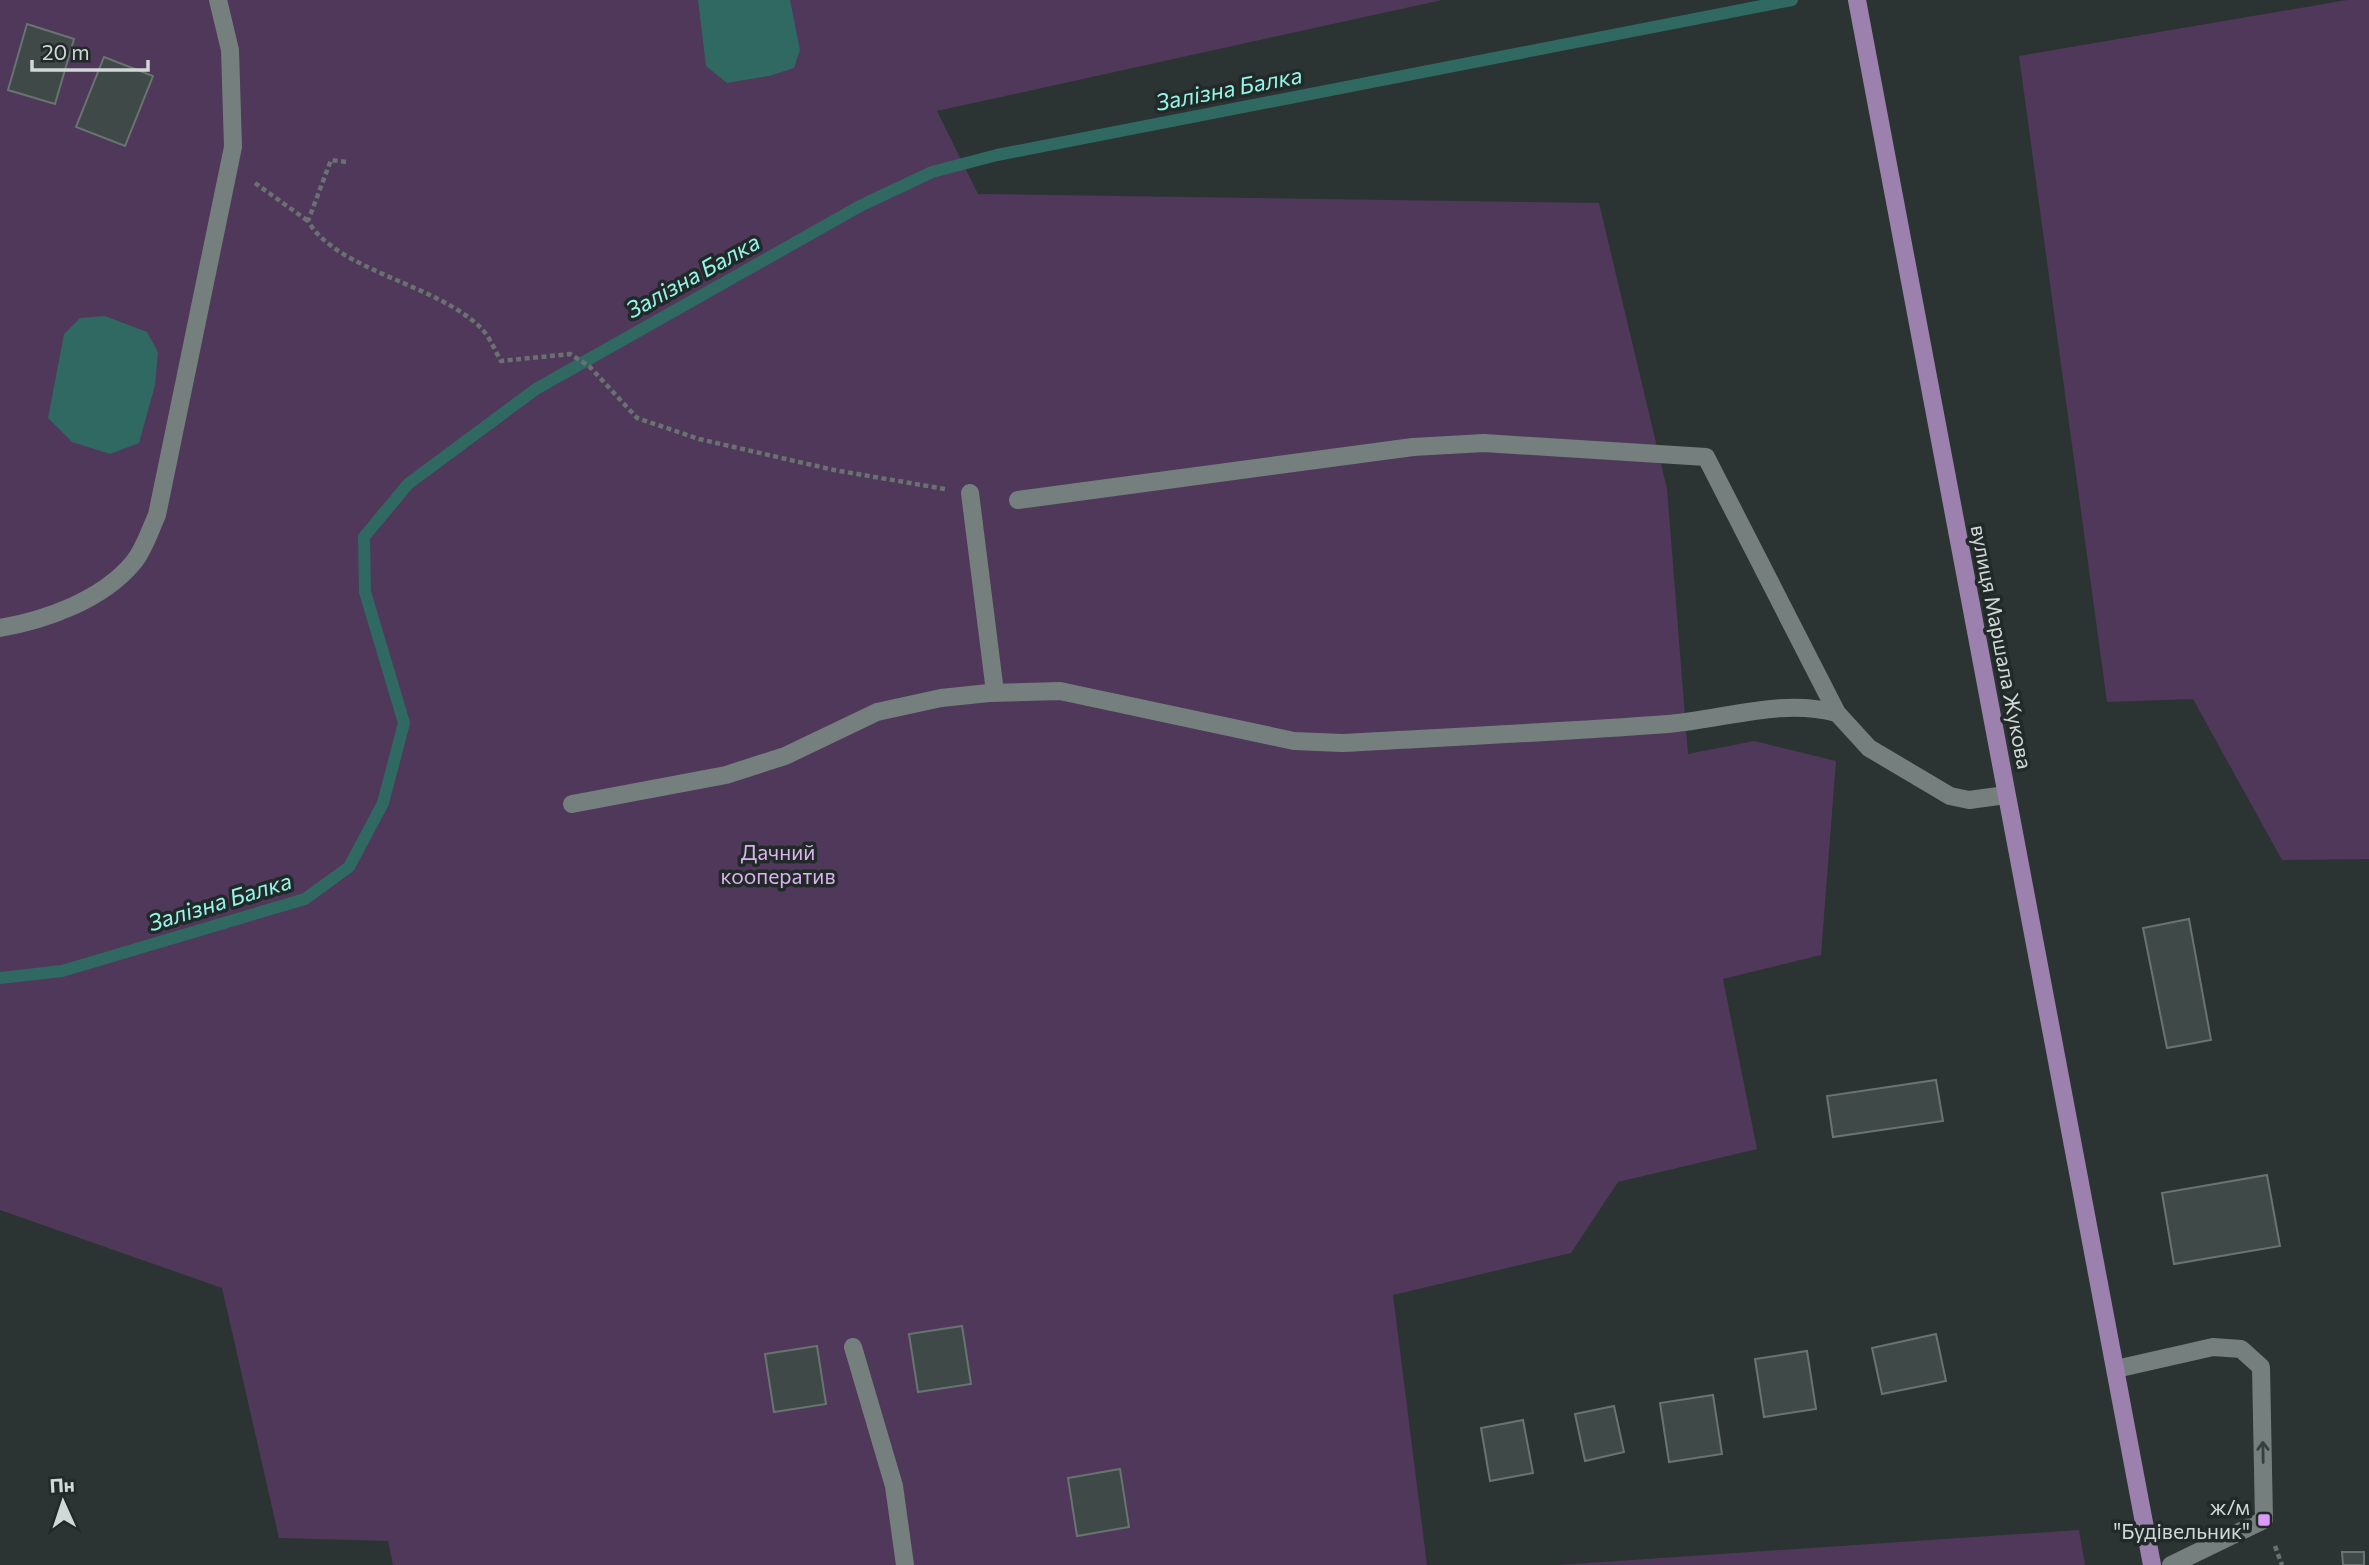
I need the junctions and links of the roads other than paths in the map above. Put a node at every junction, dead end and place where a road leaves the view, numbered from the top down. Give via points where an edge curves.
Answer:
1 (218, 0) edge
2 (1857, 0) edge
3 (970, 493) road end
4 (1018, 500) dead end
5 (0, 628) edge
6 (995, 692) junction
7 (1837, 713) junction
8 (2006, 795) junction
9 (572, 804) dead end
10 (853, 1347) dead end
11 (2116, 1369) junction
12 (905, 1565) edge
13 (2152, 1565) edge
14 (2171, 1565) edge

1 - 5 street via 230,50 233,147 158,515 135,562 110,584 72,607
2 - 8 main road, вулиця Маршала Жукова
3 - 6 street
4 - 7 street via 1413,447 1484,443 1706,457
6 - 7 street via 1060,691 1294,741 1342,743 1669,723 1786,706 1809,705
6 - 9 street via 877,712 785,756 726,775
7 - 8 street via 1869,748 1950,796 1969,800
8 - 11 main road, вулиця Маршала Жукова
10 - 12 street via 894,1486
11 - 13 main road, вулиця Маршала Жукова
14 -> 11 street via 2264,1520 2261,1367 2241,1349 2213,1347

